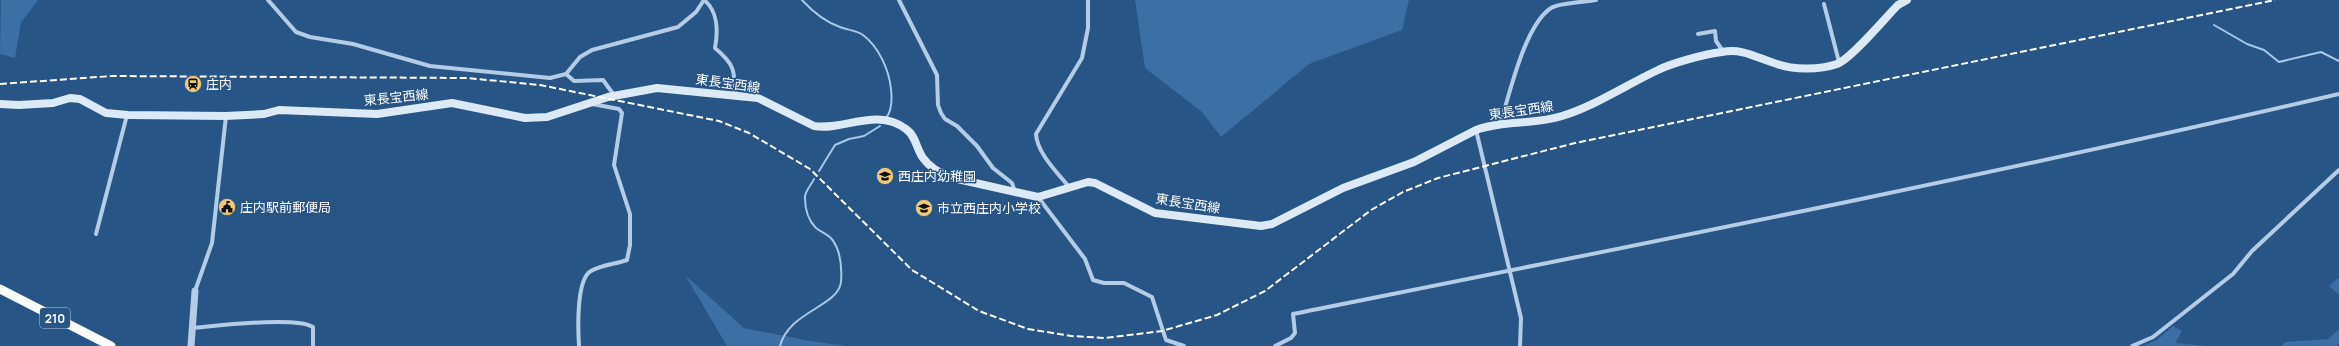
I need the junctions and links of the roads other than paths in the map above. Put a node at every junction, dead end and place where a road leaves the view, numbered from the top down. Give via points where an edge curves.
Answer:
1 (268, 0) edge
2 (704, 0) edge
3 (899, 0) edge
4 (1088, 0) edge
5 (1596, 0) edge
6 (1907, 0) edge
7 (1824, 4) dead end
8 (1698, 34) dead end
9 (1723, 52) junction
10 (1839, 62) junction
11 (566, 74) junction
12 (2339, 94) edge
13 (735, 95) junction
14 (615, 96) junction
15 (587, 103) junction
16 (0, 104) edge
17 (128, 115) junction
18 (226, 116) junction
19 (1500, 124) junction
20 (1476, 130) junction
21 (2339, 170) edge
22 (1069, 188) junction
23 (1015, 192) junction
24 (1038, 197) junction
25 (96, 234) dead end
26 (1508, 271) junction
27 (0, 289) edge
28 (195, 292) joint
29 (193, 328) junction
30 (111, 346) edge
31 (191, 346) edge
32 (313, 346) edge
33 (579, 346) edge
34 (1184, 346) edge
35 (1275, 346) edge
36 (1520, 346) edge
37 (2132, 346) edge

1 - 11 street via 296,32 310,37 353,44 430,66 541,77
2 - 11 street via 696,12 678,27 592,50 576,61
2 - 13 street via 709,4 716,21 715,48 730,60 735,76
3 - 23 street via 937,75 938,105 941,113 972,141 993,168 1012,183
4 - 22 street via 1088,28 1082,58 1036,134 1036,141 1045,156
5 - 19 street via 1552,7 1544,14 1519,60
6 - 10 main road, 東長宝西線
7 - 10 street
8 - 9 street via 1715,30 1716,41
9 - 10 main road, 東長宝西線 via 1739,51 1795,67 1821,67
9 - 19 main road, 東長宝西線 via 1660,69 1564,116 1542,122
11 - 14 street via 574,81 603,80
12 - 26 street via 2163,135
13 - 14 main road, 東長宝西線 via 657,88
13 - 23 main road, 東長宝西線 via 769,101 814,126 823,127 864,119 888,121 906,128 914,137 922,158 939,173
14 - 15 main road, 東長宝西線
15 - 18 main road, 東長宝西線 via 557,115 536,118 452,103 377,114 279,110 264,114
15 - 33 street via 619,110 622,113 614,165 630,214 630,245 627,260 590,271 585,276 581,288
16 - 17 main road, 東長宝西線 via 53,103 70,98 80,99 106,113
17 - 18 main road, 東長宝西線
17 - 25 street
18 - 28 street via 212,243
19 - 20 main road, 東長宝西線
20 - 22 main road, 東長宝西線 via 1414,162 1343,188 1272,224 1261,226 1155,212 1095,183 1088,182
20 - 26 street
21 - 37 street via 2210,294 2153,337
22 - 24 main road, 東長宝西線
23 - 24 main road, 東長宝西線
24 - 34 street via 1085,259 1093,280 1124,283 1152,297 1166,340
26 - 35 street via 1293,314 1295,333 1291,338
26 - 36 street via 1521,318
27 - 30 highway, 210
28 - 29 street
29 - 31 street
29 - 32 street via 273,322 308,324 313,327

